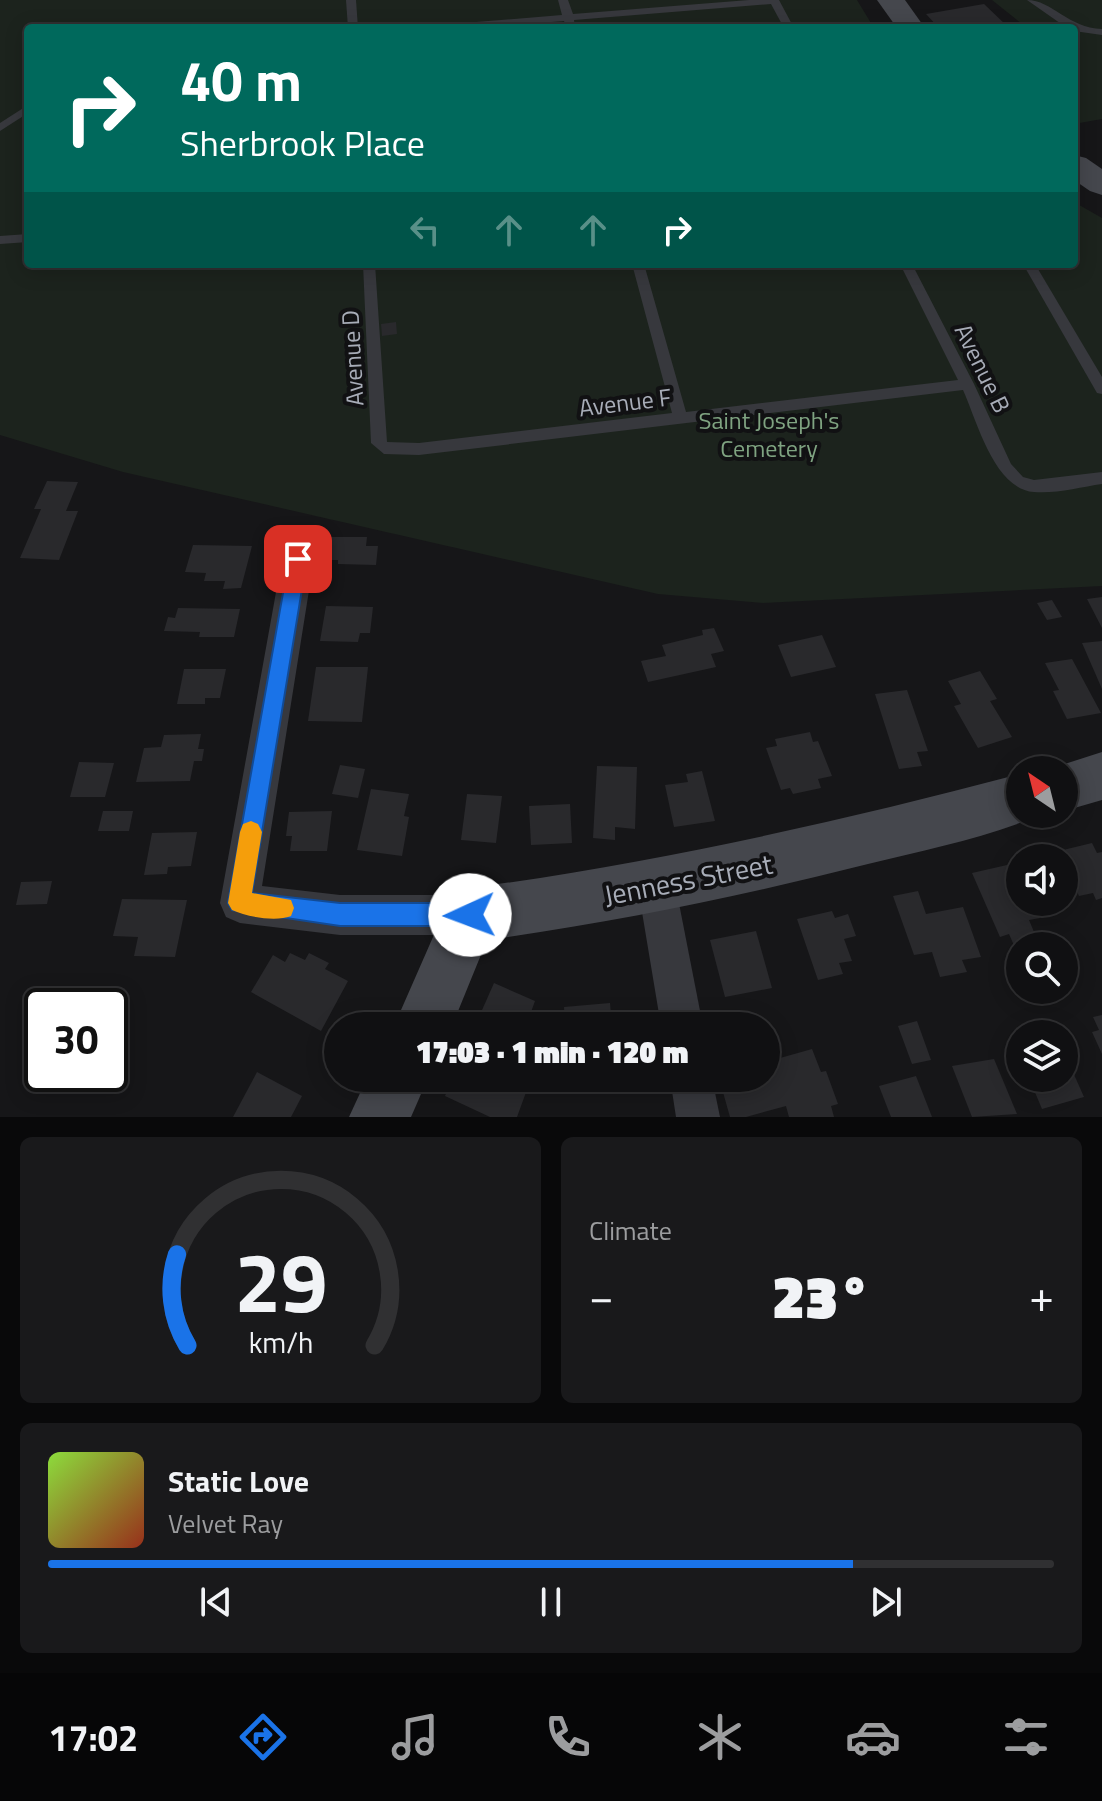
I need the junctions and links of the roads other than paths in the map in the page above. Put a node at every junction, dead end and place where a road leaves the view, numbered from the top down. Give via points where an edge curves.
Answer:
1 (351, 0) edge
2 (563, 0) edge
3 (891, 0) edge
4 (1032, 0) edge
5 (774, 1) edge
6 (570, 23) edge
7 (353, 24) edge
8 (544, 24) edge
9 (787, 24) edge
10 (908, 24) edge
11 (1067, 24) edge
12 (1078, 29) edge
13 (1102, 32) edge
14 (24, 111) edge
15 (0, 128) edge
16 (1078, 168) edge
17 (1102, 184) edge
18 (24, 238) edge
19 (0, 240) edge
20 (369, 268) edge
21 (639, 268) edge
22 (908, 268) edge
23 (1031, 268) edge
24 (967, 384) junction
25 (1102, 389) edge
26 (680, 417) junction
27 (384, 448) joint
28 (1102, 478) edge
29 (298, 559) dead end
30 (1102, 776) edge
31 (1078, 783) edge
32 (1006, 803) edge
33 (657, 888) junction
34 (470, 915) junction
35 (429, 1012) edge
36 (679, 1012) edge
37 (392, 1092) edge
38 (694, 1092) edge
39 (379, 1117) edge
40 (698, 1117) edge

1 - 7 lane
2 - 6 lane
3 - 10 street
4 - 11 lane
5 - 6 lane
5 - 9 lane
6 - 8 lane
12 - 13 lane
14 - 15 lane
16 - 17 street
18 - 19 lane
20 - 27 lane, Avenue D via 378,443
21 - 26 lane
22 - 24 lane, Avenue B
23 - 25 lane
24 - 26 lane, Avenue F
24 - 28 lane, Avenue B via 1005,468 1026,486
26 - 27 lane, Avenue F via 419,449
29 - 34 street via 240,903 340,915
30 - 31 street
32 - 33 street, Jenness Street via 841,848
33 - 34 street, Jenness Street
33 - 36 street
34 - 35 street
37 - 39 street
38 - 40 street

